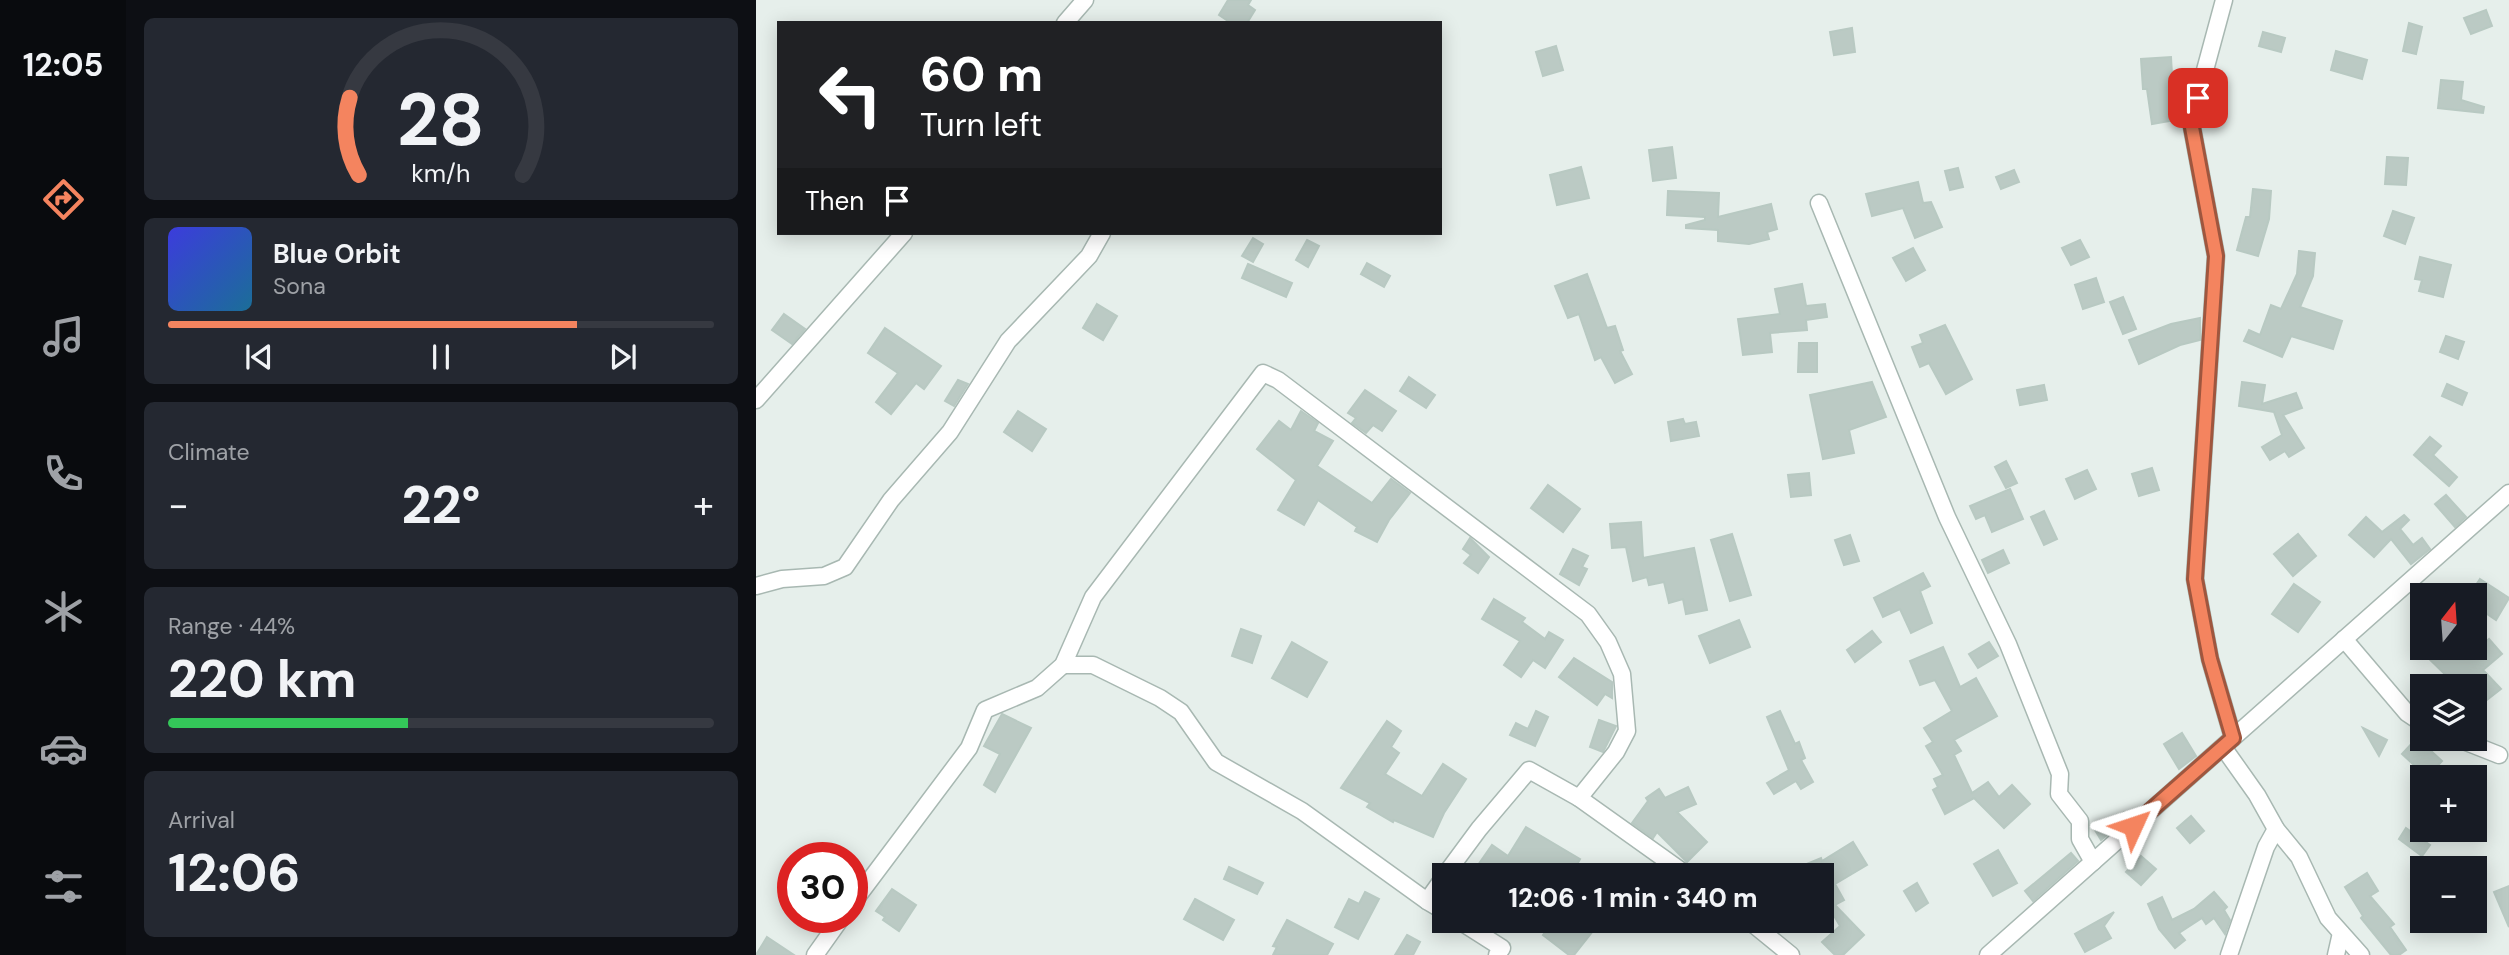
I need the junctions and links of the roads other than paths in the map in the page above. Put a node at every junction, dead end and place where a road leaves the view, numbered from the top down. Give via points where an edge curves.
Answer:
1 (1085, 0) edge
2 (2224, 0) edge
3 (1067, 21) edge
4 (1819, 204) dead end
5 (902, 235) edge
6 (1101, 235) edge
7 (756, 400) edge
8 (2509, 493) edge
9 (756, 586) edge
10 (2344, 639) junction
11 (1063, 665) junction
12 (2410, 715) edge
13 (2228, 742) junction
14 (2487, 750) edge
15 (2499, 755) dead end
16 (1579, 799) junction
17 (2276, 830) junction
18 (2093, 862) junction
19 (1454, 863) edge
20 (1670, 863) edge
21 (868, 883) edge
22 (1432, 894) edge
23 (1427, 901) junction
24 (1432, 904) edge
25 (831, 933) edge
26 (1476, 933) edge
27 (1764, 933) edge
28 (2341, 933) junction
29 (1503, 953) edge
30 (816, 955) edge
31 (1791, 955) edge
32 (1988, 955) edge
33 (2229, 955) edge
34 (2336, 955) edge
35 (2361, 955) edge

1 - 3 street
2 - 13 street via 2191,122 2216,256 2195,579
4 - 18 street via 1947,517 2008,645 2060,774 2059,794 2080,821 2080,839
5 - 7 street
6 - 9 street via 1089,256 1008,341 950,432 891,499 845,567 824,576
8 - 10 street
10 - 12 street
10 - 13 street
11 - 16 street via 1093,597 1263,373 1588,614 1608,642 1622,674 1627,731
11 - 21 street via 1037,688 985,710 969,748
11 - 23 street via 1093,665 1160,698 1181,712 1216,762 1302,811
13 - 17 street
13 - 18 street
14 - 15 street
16 - 19 street via 1529,770
16 - 20 street
17 - 28 street via 2299,857 2328,918
17 - 33 street via 2266,846
18 - 32 street
22 - 23 street
23 - 24 street
25 - 30 street
26 - 29 street
27 - 31 street
28 - 34 street
28 - 35 street

